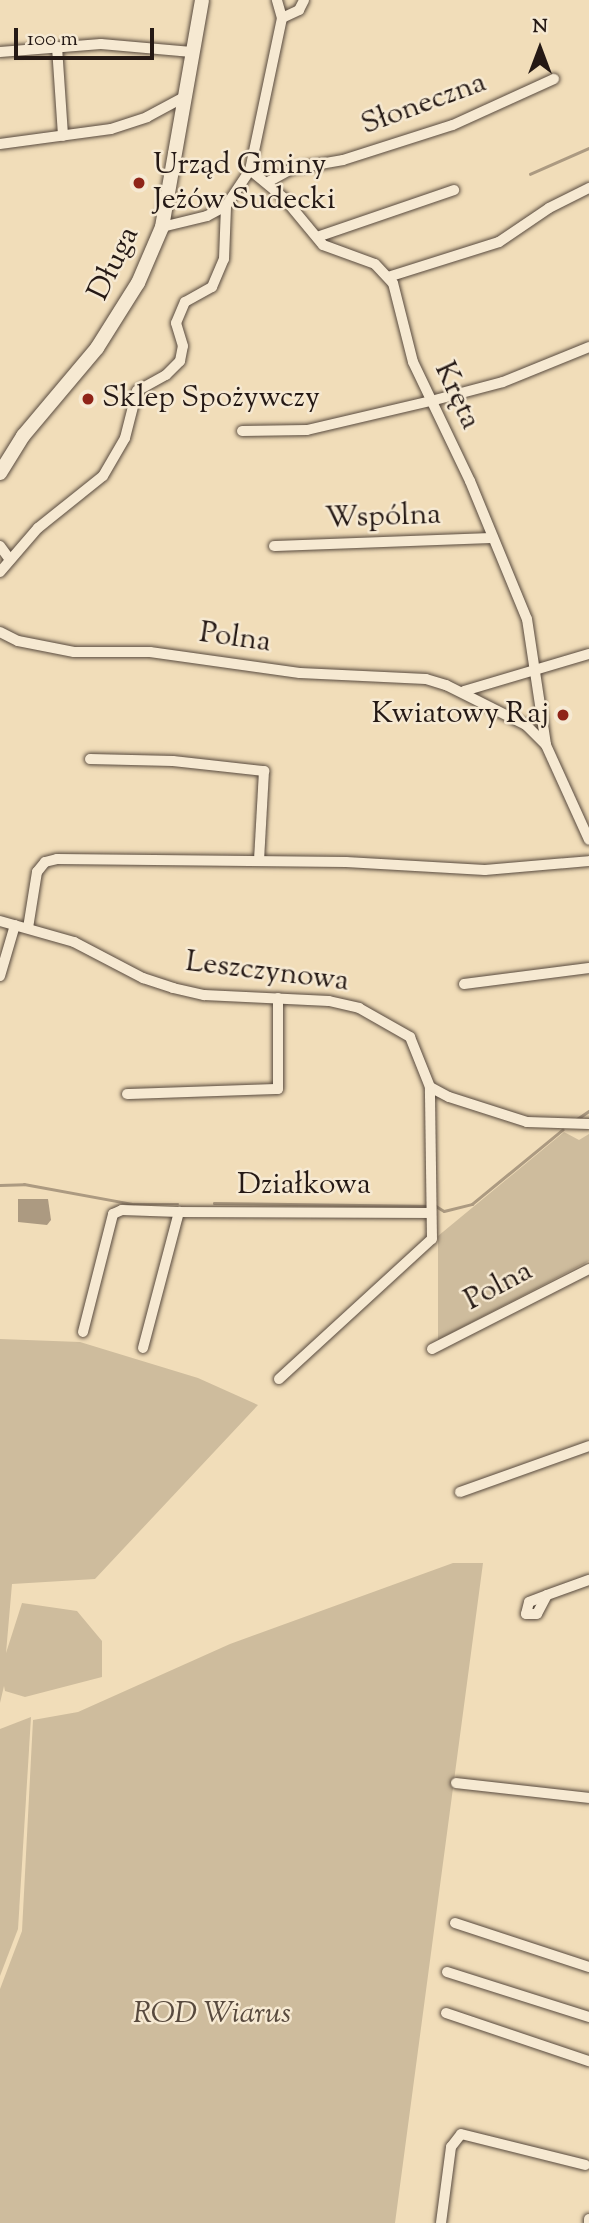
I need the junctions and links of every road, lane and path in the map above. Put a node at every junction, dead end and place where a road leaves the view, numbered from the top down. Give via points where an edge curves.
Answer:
1 (202, 0) edge
2 (277, 0) edge
3 (304, 0) edge
4 (282, 18) junction
5 (57, 47) junction
6 (0, 52) edge
7 (192, 52) junction
8 (554, 79) dead end
9 (184, 97) junction
10 (63, 136) junction
11 (0, 144) edge
12 (250, 170) junction
13 (268, 182) junction
14 (589, 188) edge
15 (454, 190) dead end
16 (226, 206) junction
17 (162, 227) junction
18 (317, 237) junction
19 (388, 277) junction
20 (589, 347) edge
21 (431, 401) junction
22 (242, 431) dead end
23 (0, 472) edge
24 (493, 538) junction
25 (0, 546) edge
26 (274, 546) dead end
27 (9, 560) junction
28 (0, 572) edge
29 (0, 632) edge
30 (589, 654) edge
31 (537, 668) junction
32 (464, 691) junction
33 (546, 745) junction
34 (90, 759) dead end
35 (589, 840) edge
36 (259, 861) junction
37 (589, 861) edge
38 (0, 921) edge
39 (15, 925) junction
40 (28, 928) junction
41 (589, 968) edge
42 (0, 976) edge
43 (464, 984) dead end
44 (278, 999) junction
45 (430, 1087) junction
46 (127, 1094) dead end
47 (589, 1124) edge
48 (431, 1206) junction
49 (179, 1212) junction
50 (589, 1269) edge
51 (83, 1332) dead end
52 (143, 1348) dead end
53 (432, 1349) dead end
54 (279, 1379) dead end
55 (589, 1446) edge
56 (460, 1492) dead end
57 (589, 1580) edge
58 (547, 1595) dead end
59 (456, 1783) dead end
60 (589, 1798) edge
61 (455, 1923) dead end
62 (589, 1968) edge
63 (447, 1972) dead end
64 (446, 2013) dead end
65 (589, 2017) edge
66 (589, 2061) edge
67 (588, 2167) edge
68 (440, 2223) edge

1 - 7 street, Długa
2 - 4 street
3 - 4 street via 299,10
4 - 12 street
5 - 6 street
5 - 7 street via 101,44
5 - 10 street
7 - 9 street, Długa
8 - 13 street, Słoneczna via 453,125 343,160 291,169
9 - 10 street via 111,130
9 - 17 street, Długa
10 - 11 street
12 - 13 street
12 - 16 street
13 - 18 street
14 - 19 street via 499,242
15 - 18 street via 332,228
16 - 17 street via 195,220
16 - 27 street via 224,259 212,287 185,302 176,323 183,346 180,361 137,391 125,438 103,475 44,522
17 - 23 street, Długa via 119,317 23,436
18 - 19 street via 323,244 375,264
19 - 21 street, Kręta
20 - 21 street via 503,382
21 - 22 street via 307,430
21 - 24 street, Kręta
24 - 26 street, Wspólna
24 - 31 street, Kręta via 527,619
25 - 27 street
27 - 28 street
29 - 32 street, Polna via 50,649 150,652 300,673 426,679
30 - 31 street
31 - 32 street
31 - 33 street, Kręta
32 - 33 street, Polna via 526,725
33 - 35 street, Polna
34 - 36 street via 173,761 264,771
36 - 37 street via 485,870
36 - 40 street via 45,862 37,872
38 - 39 street, Leszczynowa
39 - 40 street, Leszczynowa
39 - 42 street
40 - 44 street, Leszczynowa via 74,942 142,978 173,988 204,995
41 - 43 street
44 - 45 street, Leszczynowa via 329,1001 385,1019 410,1037
44 - 46 street via 278,1089
45 - 47 street via 527,1122
45 - 48 street
48 - 49 street, Działkowa
48 - 54 street via 432,1238
49 - 51 street, Działkowa via 122,1210 113,1214
49 - 52 street
50 - 53 street, Polna
55 - 56 street
57 - 58 street
59 - 60 street
61 - 62 street
63 - 65 street
64 - 66 street
67 - 68 street via 461,2134 451,2147

